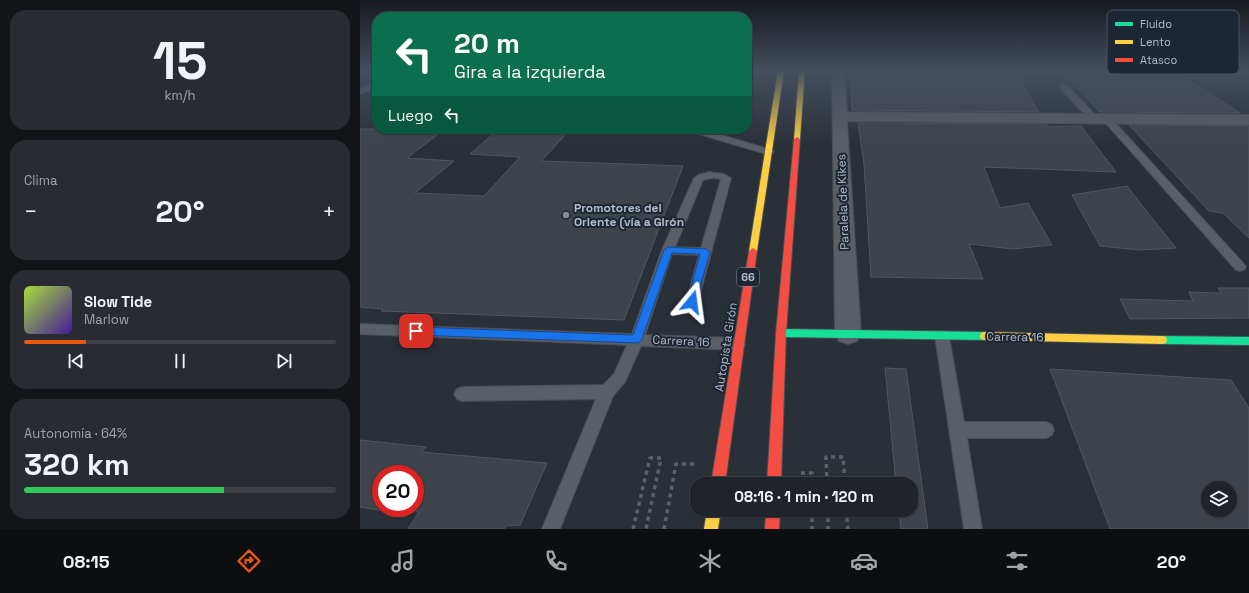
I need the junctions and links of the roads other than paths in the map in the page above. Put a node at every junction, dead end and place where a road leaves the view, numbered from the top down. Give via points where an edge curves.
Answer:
1 (778, 96) edge
2 (800, 96) edge
3 (839, 96) edge
4 (1074, 96) edge
5 (840, 116) junction
6 (1100, 119) junction
7 (1249, 120) edge
8 (709, 134) edge
9 (724, 134) edge
10 (737, 142) junction
11 (769, 152) junction
12 (668, 250) junction
13 (706, 252) junction
14 (1240, 267) dead end
15 (692, 302) dead end
16 (360, 329) edge
17 (781, 333) junction
18 (848, 334) junction
19 (942, 336) junction
20 (637, 339) junction
21 (1249, 341) edge
22 (738, 344) junction
23 (607, 392) junction
24 (462, 394) dead end
25 (957, 430) junction
26 (1046, 430) dead end
27 (719, 477) edge
28 (774, 477) edge
29 (713, 517) edge
30 (773, 517) edge
31 (551, 529) edge
32 (712, 529) edge
33 (772, 529) edge
34 (973, 529) edge

1 - 11 main road, Autopista Girón / 66
2 - 17 main road
3 - 5 street, Paralela de Kikes
4 - 6 lane
5 - 6 street
5 - 18 street, Paralela de Kikes
6 - 7 street
6 - 14 lane
8 - 10 lane
9 - 10 lane
10 - 11 lane
11 - 22 main road, Autopista Girón / 66
12 - 13 lane
12 - 13 lane via 699,178 706,175 722,176 726,178
12 - 20 lane
13 - 15 lane
16 - 20 lane, Carrera 16
17 - 18 main road, Carrera 16
17 - 28 main road
18 - 19 main road, Carrera 16
19 - 21 main road, Carrera 16
19 - 25 lane
20 - 22 lane, Carrera 16
20 - 23 lane via 620,378
22 - 27 main road, Autopista Girón / 66
23 - 24 lane
23 - 31 lane
25 - 26 lane
25 - 34 lane
29 - 32 main road
30 - 33 main road

